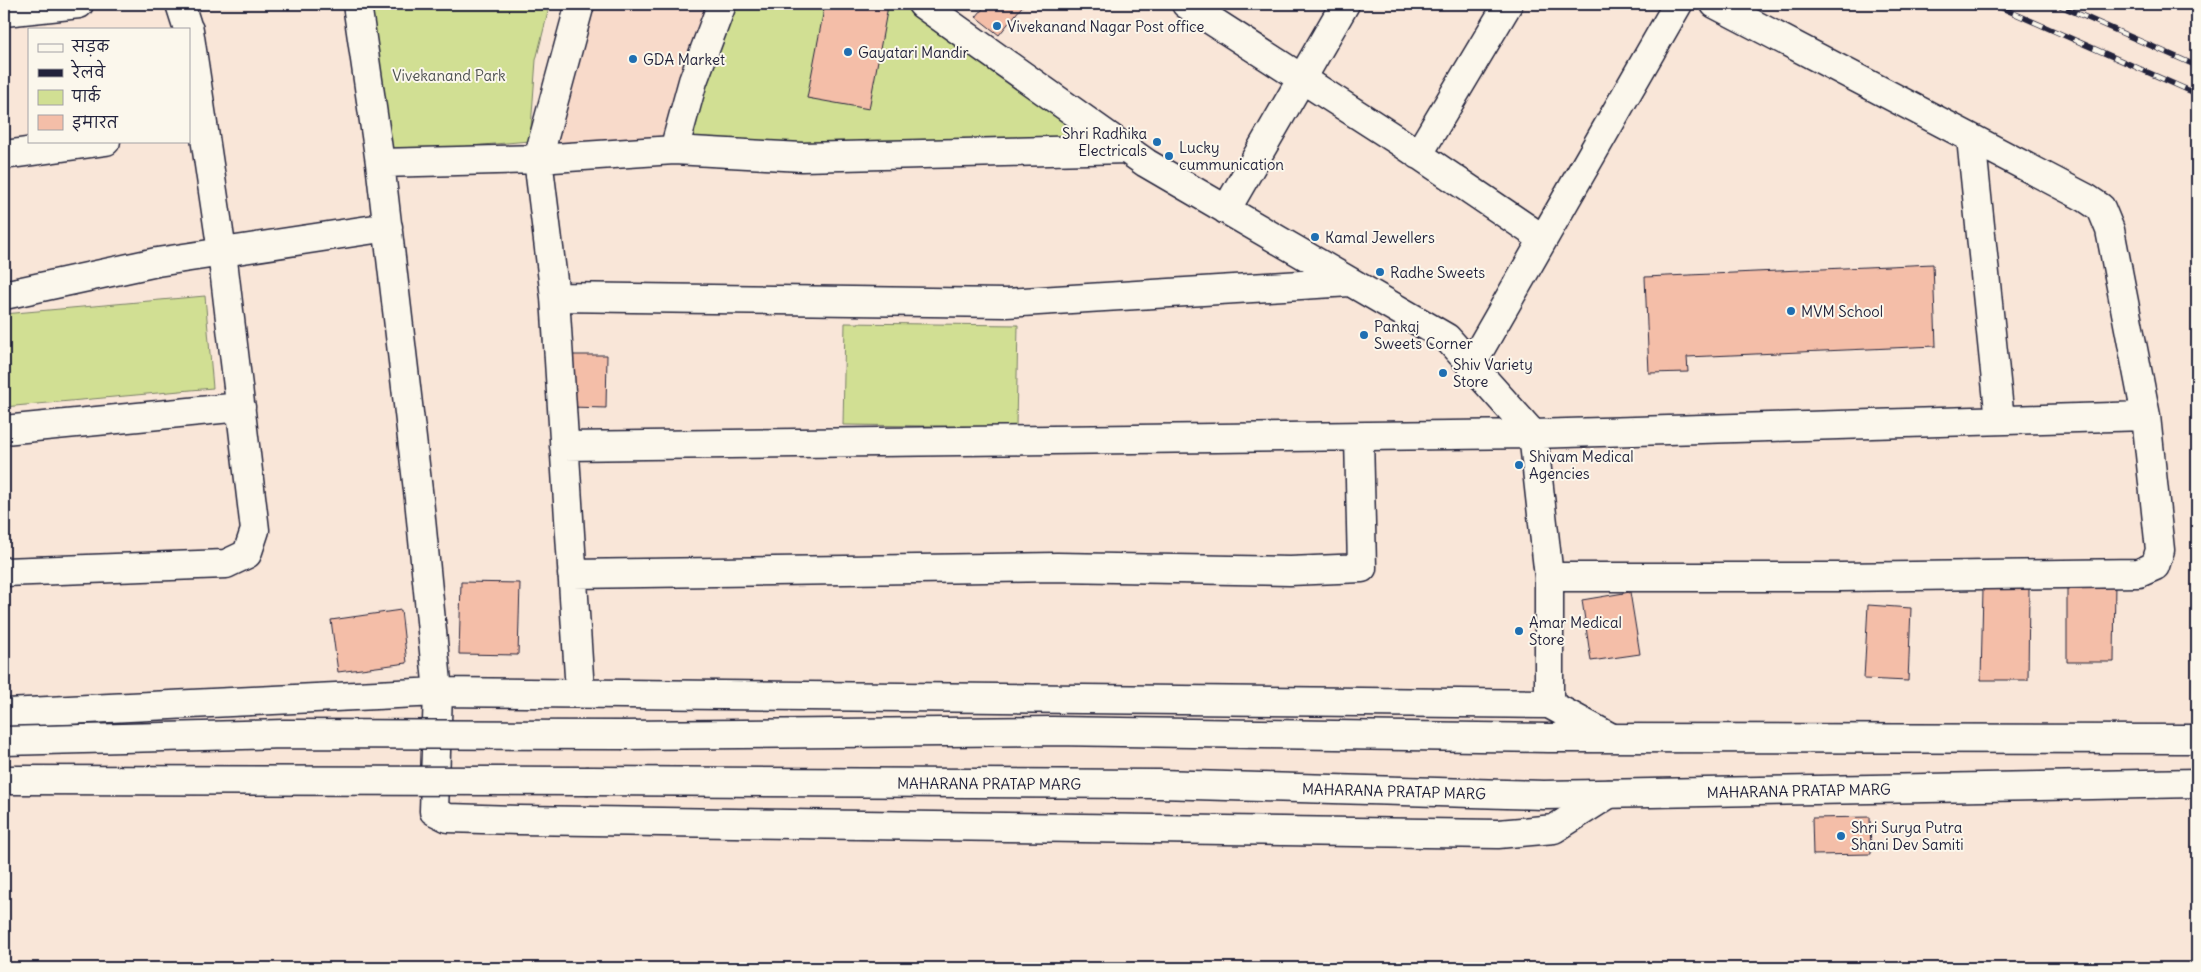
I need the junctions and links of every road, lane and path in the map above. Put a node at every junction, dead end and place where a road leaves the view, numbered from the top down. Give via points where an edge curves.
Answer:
1 (79, 4) edge
2 (180, 4) edge
3 (357, 4) edge
4 (580, 4) edge
5 (722, 4) edge
6 (922, 4) edge
7 (1186, 4) edge
8 (1345, 4) edge
9 (1508, 4) edge
10 (1678, 4) edge
11 (1714, 4) edge
12 (4, 12) edge
13 (188, 28) edge
14 (190, 42) edge
15 (1301, 78) junction
16 (197, 129) edge
17 (1971, 138) junction
18 (99, 142) edge
19 (674, 150) junction
20 (1127, 150) junction
21 (4, 155) edge
22 (1418, 155) junction
23 (538, 159) junction
24 (380, 163) junction
25 (1226, 210) junction
26 (388, 227) junction
27 (1543, 239) junction
28 (222, 252) junction
29 (1350, 282) junction
30 (4, 295) edge
31 (555, 297) junction
32 (1471, 365) junction
33 (241, 407) junction
34 (2146, 416) junction
35 (2000, 420) junction
36 (4, 430) edge
37 (1533, 434) junction
38 (1360, 437) junction
39 (564, 446) junction
40 (4, 572) edge
41 (572, 574) junction
42 (1549, 578) junction
43 (438, 692) junction
44 (580, 692) junction
45 (1549, 704) junction
46 (7, 713) dead end
47 (1610, 737) junction
48 (2197, 739) edge
49 (4, 741) edge
50 (4, 780) edge
51 (2197, 783) edge
52 (1609, 794) junction

1 - 12 street
2 - 13 street
3 - 24 street
4 - 23 street
5 - 19 street via 693,81
6 - 20 street
7 - 15 street
8 - 15 street
9 - 22 street
10 - 27 street
11 - 17 street
14 - 16 street
15 - 22 street
15 - 25 street
16 - 28 street
17 - 34 street via 2101,208 2110,230
17 - 35 street
18 - 21 street
19 - 20 street via 802,157
19 - 23 street
20 - 25 street
22 - 27 street
23 - 24 street
23 - 31 street
24 - 26 street
25 - 29 street
26 - 28 street
26 - 43 street
27 - 32 street
28 - 30 street via 157,262
28 - 33 street
29 - 31 street via 1006,303
29 - 32 street via 1447,338
31 - 39 street
32 - 37 street
33 - 36 street
33 - 40 street via 255,530 247,554 226,564
34 - 35 street
34 - 42 street via 2160,550 2155,566 2139,573
35 - 37 street
37 - 38 street
37 - 42 street
38 - 39 street
38 - 41 street via 1362,568 1290,571 1038,567
39 - 41 street
41 - 44 street
42 - 45 street
43 - 44 street
43 - 46 street
43 - 52 street via 434,810 448,818 1498,834 1554,829
44 - 45 street
45 - 47 street
47 - 48 street
47 - 49 street, bridge via 1052,731 625,736 284,734
50 - 52 street, MAHARANA PRATAP MARG, bridge via 1159,784
51 - 52 street, MAHARANA PRATAP MARG

